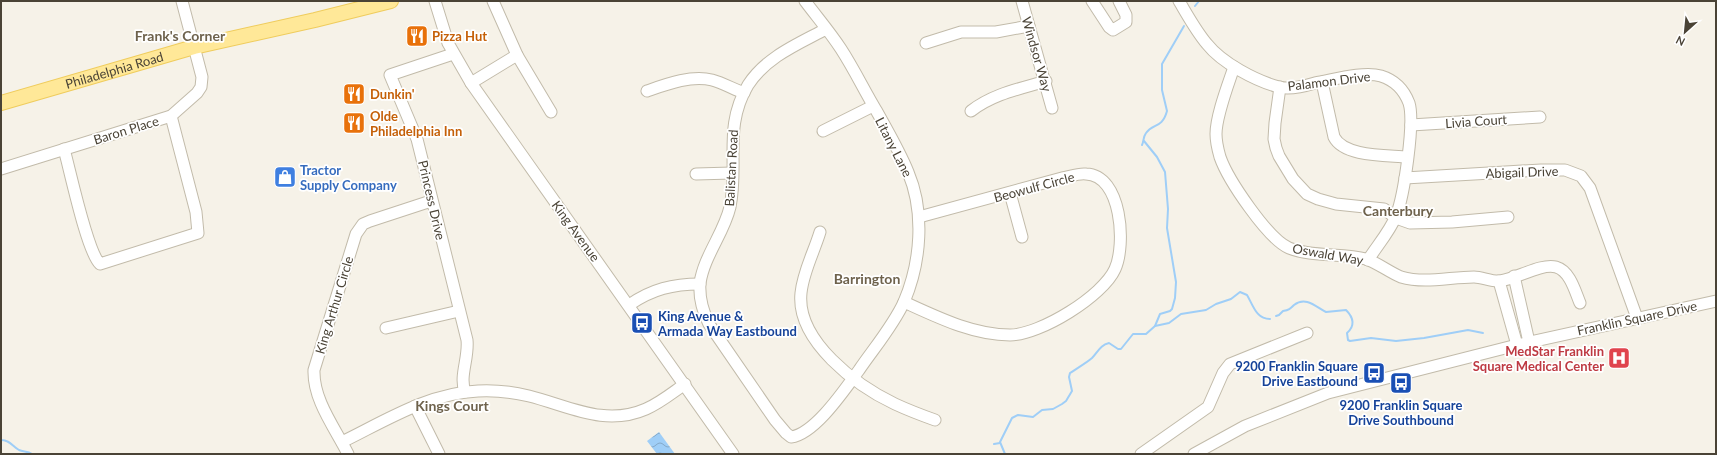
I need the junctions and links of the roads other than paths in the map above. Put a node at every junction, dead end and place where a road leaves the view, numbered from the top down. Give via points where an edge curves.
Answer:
1 (182, 1) edge
2 (391, 1) edge
3 (435, 1) edge
4 (493, 1) edge
5 (805, 1) edge
6 (1022, 1) edge
7 (1092, 1) edge
8 (1119, 1) edge
9 (1179, 1) edge
10 (1029, 26) junction
11 (826, 28) junction
12 (926, 43) dead end
13 (194, 47) junction
14 (454, 54) junction
15 (517, 55) junction
16 (1234, 67) junction
17 (1046, 81) junction
18 (1322, 82) junction
19 (471, 83) junction
20 (1280, 87) junction
21 (647, 91) dead end
22 (744, 93) junction
23 (1, 104) edge
24 (873, 106) junction
25 (1052, 108) dead end
26 (971, 111) dead end
27 (551, 112) dead end
28 (171, 116) junction
29 (1540, 117) dead end
30 (1411, 125) junction
31 (823, 131) dead end
32 (64, 149) junction
33 (1407, 157) junction
34 (1, 169) edge
35 (732, 173) junction
36 (696, 174) dead end
37 (1405, 178) junction
38 (1010, 193) junction
39 (431, 201) junction
40 (919, 217) junction
41 (1508, 217) dead end
42 (1396, 218) junction
43 (820, 232) dead end
44 (1022, 237) dead end
45 (1368, 260) junction
46 (1514, 276) junction
47 (1500, 281) junction
48 (700, 284) junction
49 (1716, 301) edge
50 (904, 302) junction
51 (1580, 303) dead end
52 (629, 305) junction
53 (459, 311) junction
54 (1637, 318) junction
55 (386, 328) dead end
56 (1307, 333) dead end
57 (1529, 342) junction
58 (1517, 345) junction
59 (852, 378) junction
60 (685, 384) junction
61 (465, 392) junction
62 (416, 406) junction
63 (935, 420) dead end
64 (791, 437) joint
65 (342, 442) junction
66 (348, 454) edge
67 (439, 454) edge
68 (733, 454) edge
69 (1140, 454) edge
70 (1194, 454) edge

1 - 13 street
2 - 13 main road, Philadelphia Road
3 - 14 street, King Avenue via 444,33
4 - 15 street
5 - 11 street, Litany Lane
6 - 10 street, Windsor Way
7 - 8 street via 1113,30 1126,22 1126,15
9 - 16 street, Palamon Drive via 1207,46
10 - 12 street via 996,32 961,32
10 - 17 street, Windsor Way
11 - 22 street, Balistan Road via 768,63 755,76
11 - 24 street, Litany Lane
13 - 23 main road, Philadelphia Road
13 - 28 street, Baron Place via 202,77 201,88
14 - 19 street, King Avenue
14 - 39 street, Princess Drive via 390,75 417,139
15 - 19 street
15 - 27 street
16 - 20 street, Palamon Drive
16 - 45 street, Oswald Way via 1217,122 1216,142 1225,167 1251,207 1277,240 1290,248
17 - 25 street, Windsor Way
17 - 26 street via 997,96
18 - 20 street, Palamon Drive
18 - 30 street, Palamon Drive via 1382,76 1392,81 1407,98
18 - 33 street via 1336,142 1357,152
19 - 52 street, King Avenue
20 - 42 street via 1275,123 1276,148 1278,156 1300,188 1318,199 1336,204 1379,208
21 - 22 street via 679,82 703,79
22 - 35 street, Balistan Road via 736,109 733,126
24 - 31 street
24 - 40 street, Litany Lane via 909,173
28 - 32 street, Baron Place
28 - 32 street via 196,212 198,233 165,244 100,264 96,261
29 - 30 street, Livia Court
30 - 33 street, Palamon Drive
32 - 34 street, Baron Place
33 - 37 street, Palamon Drive
35 - 36 street
35 - 48 street, Balistan Road via 727,217
37 - 42 street, Palamon Drive
37 - 54 street, Abigail Drive via 1541,170 1565,170 1581,176 1590,188
38 - 40 street, Beowulf Circle
38 - 44 street
38 - 50 street, Beowulf Circle via 1086,174 1095,176 1104,183 1116,200 1121,240 1119,260 1112,277 1056,321 1027,334 1012,336 956,324
39 - 53 street, Princess Drive
39 - 65 street, King Arthur Circle via 363,224 356,234 314,370 317,392
40 - 50 street, Litany Lane via 915,265
41 - 42 street via 1417,224
42 - 45 street, Palamon Drive
43 - 59 street via 804,278 801,307 808,328 820,345
45 - 47 street, Oswald Way via 1402,277 1414,279 1474,277
46 - 47 street, Oswald Way
46 - 51 street, Oswald Way via 1551,266 1561,269 1567,274
46 - 57 street
47 - 58 street
48 - 52 street via 661,288
48 - 64 street, Balistan Road via 703,308 712,329 775,420
49 - 54 street, Franklin Square Drive
50 - 59 street, Litany Lane
52 - 60 street, King Avenue
53 - 55 street
53 - 61 street, Princess Drive via 468,349 462,381
54 - 57 street, Franklin Square Drive
56 - 69 street via 1230,364 1223,373 1208,407
57 - 58 street, Franklin Square Drive
58 - 70 street, Franklin Square Drive via 1318,396 1245,426
59 - 63 street via 895,404
59 - 64 street, Litany Lane via 816,422 805,432
60 - 61 street via 646,410 614,417 594,416 511,392
60 - 68 street, King Avenue
61 - 62 street via 436,398
62 - 65 street
62 - 67 street
65 - 66 street, King Arthur Circle

